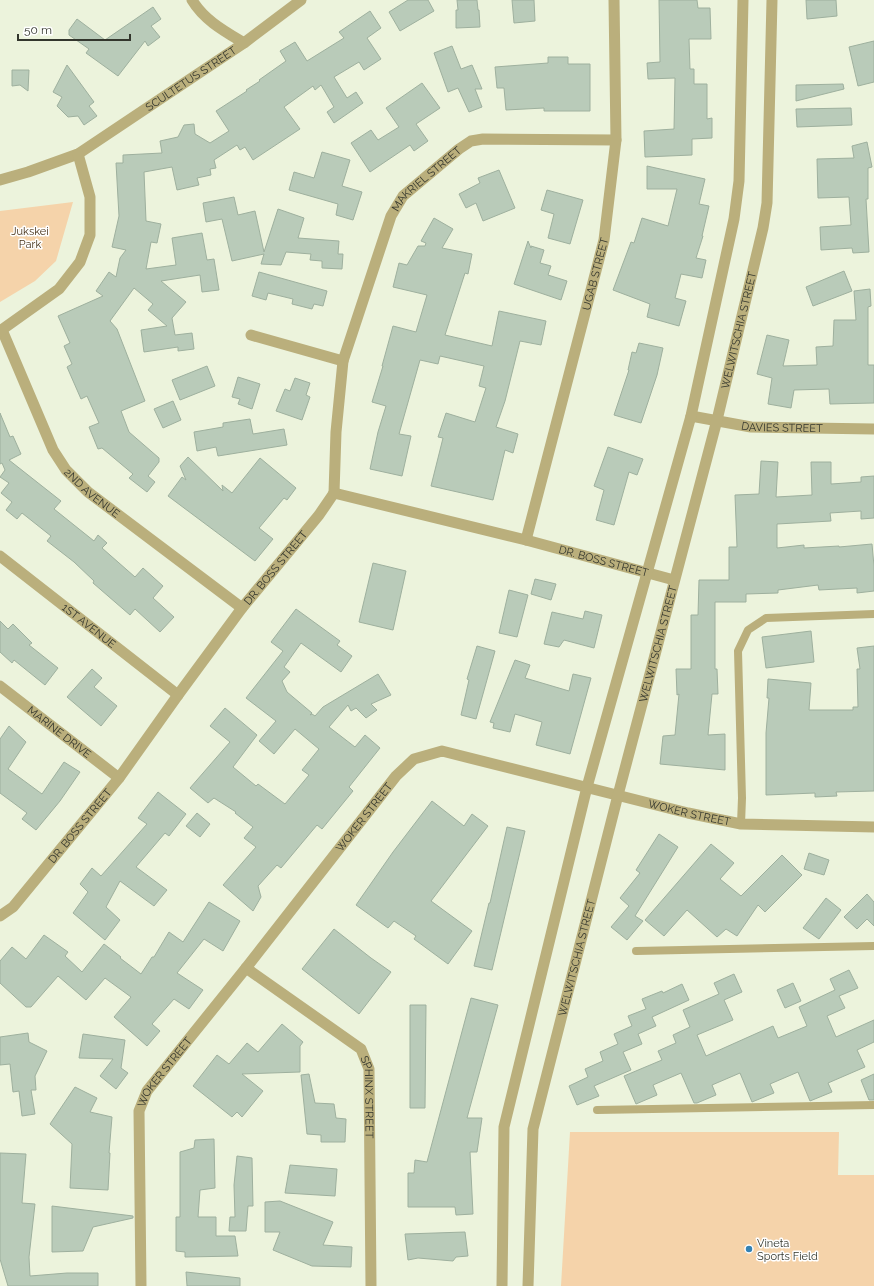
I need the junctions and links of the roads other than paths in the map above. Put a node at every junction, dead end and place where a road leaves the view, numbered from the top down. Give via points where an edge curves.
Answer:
1 (192, 0) edge
2 (301, 0) edge
3 (614, 0) edge
4 (743, 0) edge
5 (772, 0) edge
6 (244, 43) junction
7 (616, 140) junction
8 (78, 154) junction
9 (0, 180) edge
10 (1, 330) edge
11 (251, 335) dead end
12 (343, 361) junction
13 (691, 416) junction
14 (717, 420) junction
15 (874, 429) edge
16 (334, 493) junction
17 (526, 540) junction
18 (0, 556) edge
19 (648, 574) junction
20 (674, 580) junction
21 (242, 608) junction
22 (874, 614) edge
23 (0, 686) edge
24 (178, 695) junction
25 (120, 778) junction
26 (587, 787) junction
27 (618, 795) junction
28 (741, 824) junction
29 (874, 827) edge
30 (0, 916) edge
31 (874, 946) edge
32 (636, 950) dead end
33 (246, 968) junction
34 (874, 1105) edge
35 (597, 1110) dead end
36 (141, 1286) edge
37 (371, 1286) edge
38 (502, 1286) edge
39 (528, 1286) edge

1 - 6 street via 210,22
2 - 6 street, SCULTETUS STREET
3 - 7 street, UGAB STREET
4 - 13 street via 738,200
5 - 14 street, WELWITSCHIA STREET via 767,203
6 - 8 street, SCULTETUS STREET
7 - 12 street, MAKRIEL STREET via 484,139 471,142 459,149 403,196 396,205
7 - 17 street, UGAB STREET via 604,240
8 - 9 street, SCULTETUS STREET
8 - 10 street via 90,197 90,235 80,262 58,289
10 - 21 street, 2ND AVENUE via 52,450 66,470 88,492
11 - 12 street
12 - 16 street, MAKRIEL STREET via 336,432
13 - 14 street, DAVIES STREET
13 - 19 street
14 - 15 street, DAVIES STREET via 751,427
14 - 20 street, WELWITSCHIA STREET
16 - 17 street, DR. BOSS STREET
16 - 21 street, DR. BOSS STREET
17 - 19 street, DR. BOSS STREET
18 - 24 street, 1ST AVENUE
19 - 20 street, DR. BOSS STREET
19 - 26 street
20 - 27 street, WELWITSCHIA STREET
21 - 24 street, DR. BOSS STREET
22 - 28 lane via 766,618 748,630 738,651
23 - 25 street, MARINE DRIVE
24 - 25 street, DR. BOSS STREET
25 - 30 street, DR. BOSS STREET via 13,907
26 - 27 street, WOKER STREET
26 - 33 street, WOKER STREET via 442,752 414,759 396,776
26 - 38 street via 504,1127
27 - 28 street, WOKER STREET
27 - 39 street, WELWITSCHIA STREET via 533,1129
28 - 29 street, WOKER STREET
31 - 32 lane
33 - 36 street, WOKER STREET via 148,1091 139,1111
33 - 37 street, SPHINX STREET via 361,1049 369,1069
34 - 35 lane

